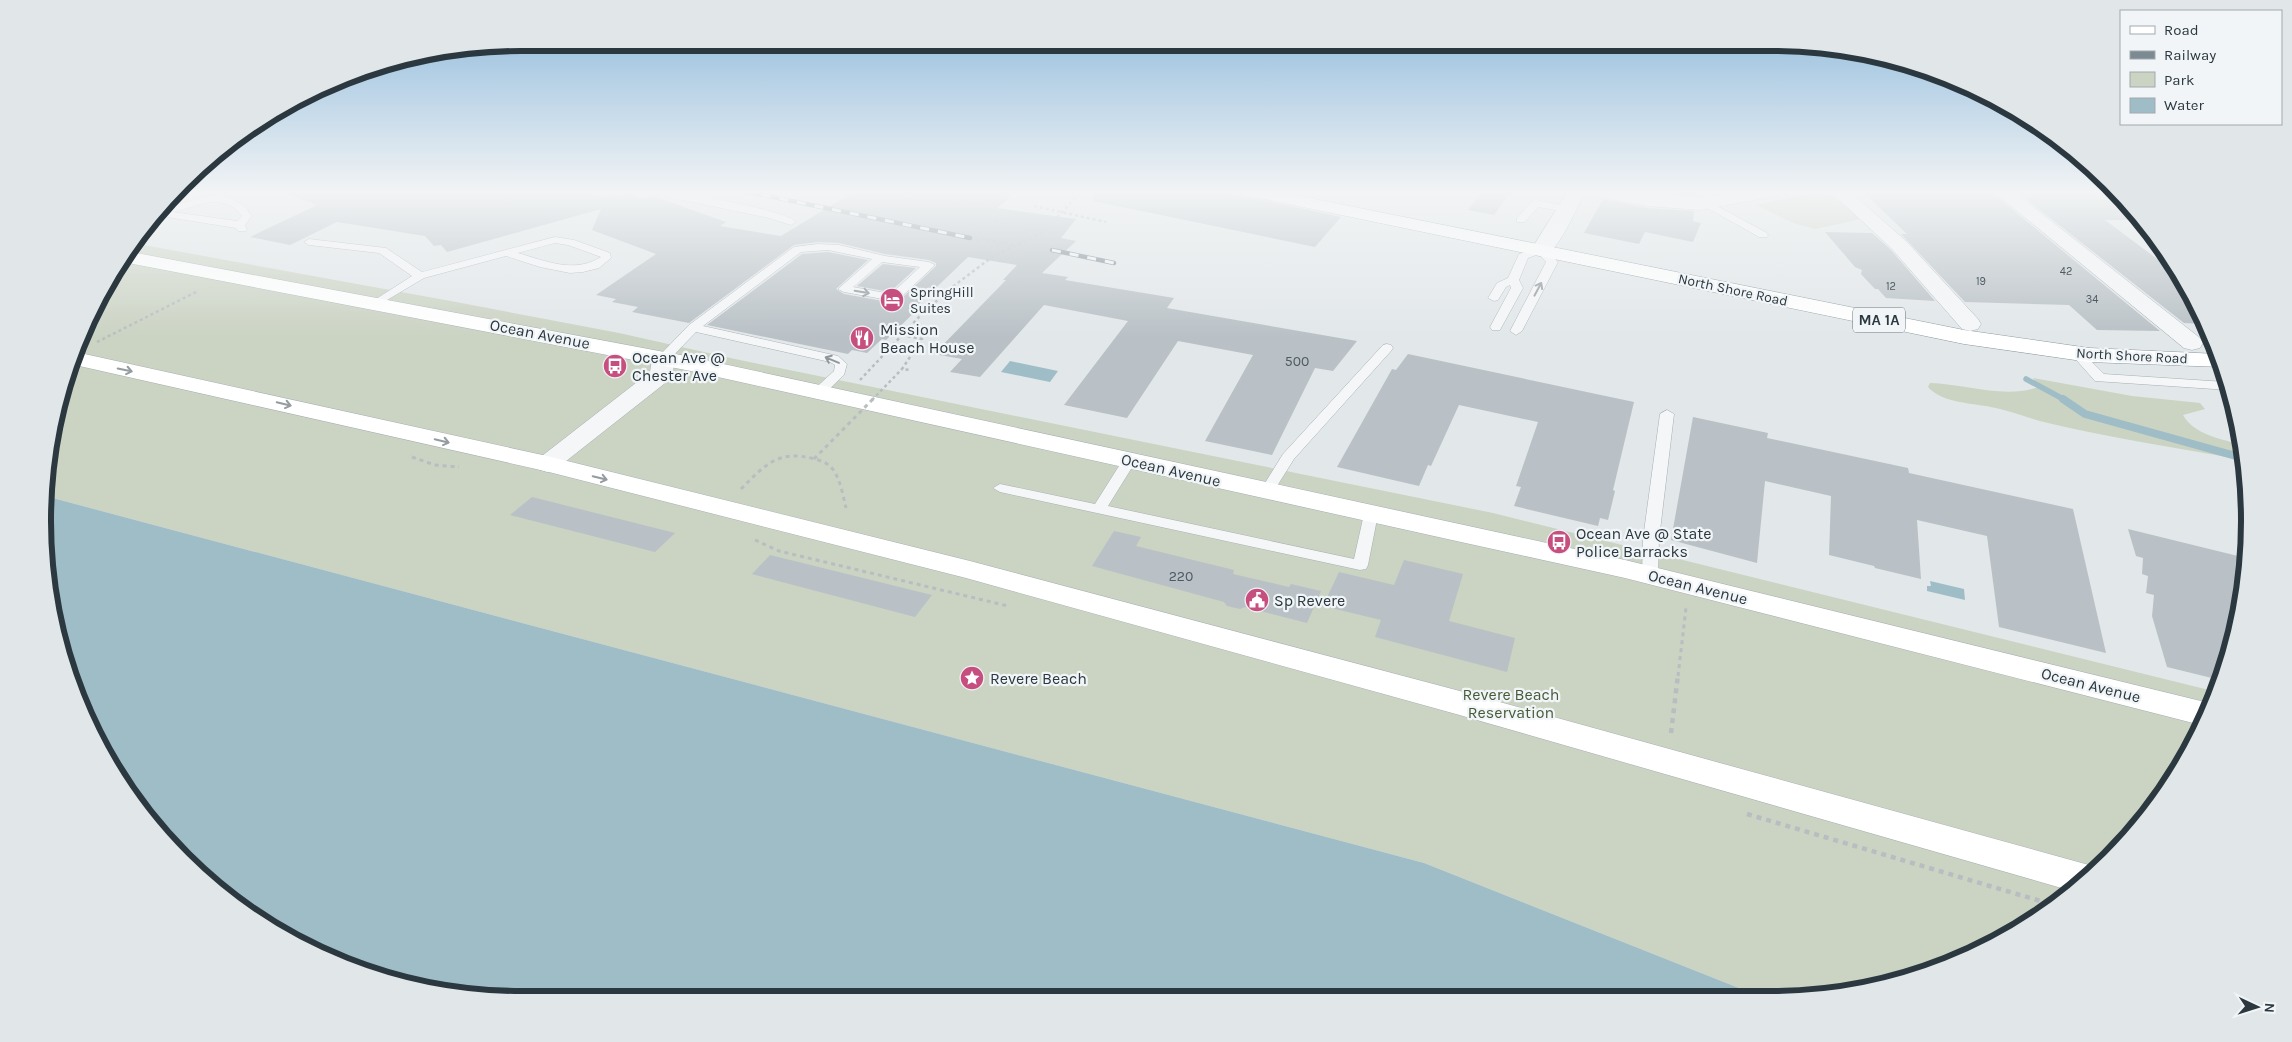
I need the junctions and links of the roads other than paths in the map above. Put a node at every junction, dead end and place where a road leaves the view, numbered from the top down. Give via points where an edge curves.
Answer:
1 (1516, 240) edge
2 (1521, 240) edge
3 (1548, 240) edge
4 (1893, 240) edge
5 (2063, 240) edge
6 (309, 242) dead end
7 (1545, 245) junction
8 (506, 253) junction
9 (132, 258) edge
10 (880, 258) junction
11 (420, 276) junction
12 (1513, 280) junction
13 (1494, 298) dead end
14 (377, 303) junction
15 (1970, 324) junction
16 (1496, 327) dead end
17 (693, 328) junction
18 (1516, 331) dead end
19 (2192, 343) junction
20 (2206, 343) edge
21 (1387, 348) dead end
22 (87, 351) edge
23 (2076, 353) junction
24 (664, 359) junction
25 (2212, 361) edge
26 (2221, 386) edge
27 (817, 392) junction
28 (1667, 414) dead end
29 (1129, 461) junction
30 (547, 464) junction
31 (1000, 488) dead end
32 (1266, 491) junction
33 (1098, 509) junction
34 (1371, 514) junction
35 (1650, 575) junction
36 (2200, 712) edge
37 (2077, 877) edge

1 - 7 main road, North Shore Road / MA 1A
2 - 7 main road, North Shore Road / MA 1A
3 - 7 street
4 - 15 street
5 - 19 street
6 - 11 lane via 382,250
7 - 12 lane via 1523,256
7 - 15 main road, North Shore Road / MA 1A
18 -> 7 lane via 1552,262
7 - 23 main road, North Shore Road / MA 1A via 1964,337
8 - 8 lane via 562,240 606,255 606,258 591,268 569,270
8 - 11 lane
9 - 14 main road, Ocean Avenue
10 -> 10 lane via 844,289 894,298 929,265
10 - 17 lane via 832,248 798,248
11 - 14 lane
12 - 13 lane via 1501,285
12 - 16 lane via 1517,288
14 - 24 main road, Ocean Avenue
15 - 19 main road, North Shore Road / MA 1A via 2101,340
17 - 24 lane
27 -> 17 lane via 840,372 841,364 834,359
19 - 20 main road, North Shore Road / MA 1A
21 - 32 lane via 1288,457
22 -> 30 main road
23 - 25 main road, North Shore Road / MA 1A
23 - 26 lane via 2100,378
24 - 27 main road, Ocean Avenue
24 - 30 street via 661,375
27 - 29 main road, Ocean Avenue
28 - 35 lane via 1651,539
29 - 32 main road, Ocean Avenue
29 - 33 lane
30 -> 37 main road via 1062,595
31 - 33 lane
32 - 34 main road, Ocean Avenue
33 - 34 lane via 1360,565
34 - 35 main road, Ocean Avenue
35 - 36 main road, Ocean Avenue

